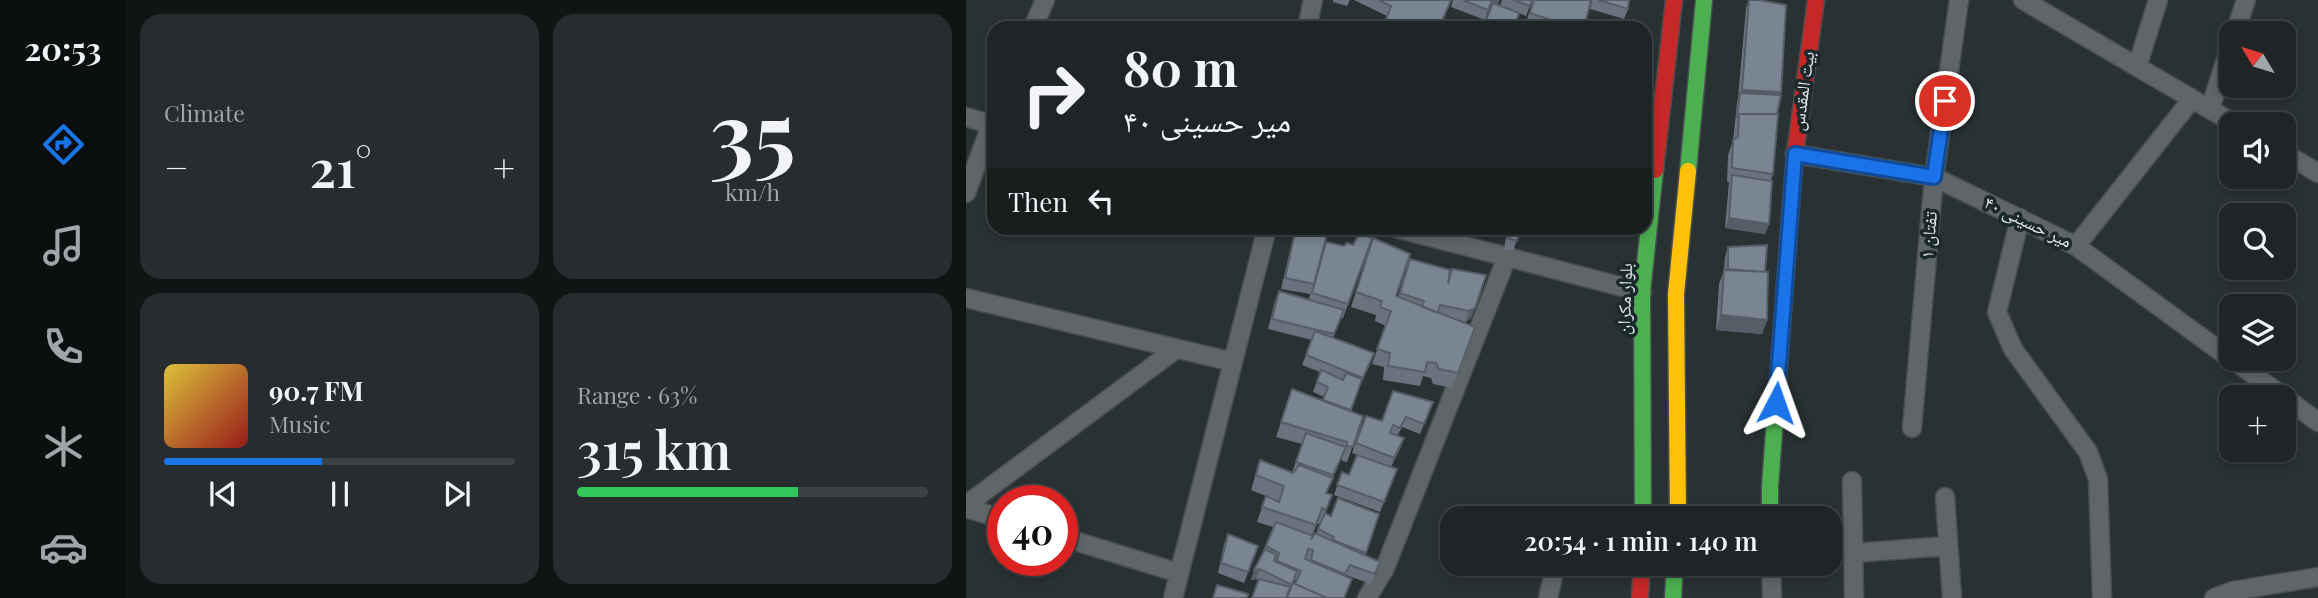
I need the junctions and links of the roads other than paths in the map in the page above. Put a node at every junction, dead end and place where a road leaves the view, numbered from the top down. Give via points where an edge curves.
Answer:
1 (1045, 0) edge
2 (1313, 0) edge
3 (1674, 0) edge
4 (1704, 0) edge
5 (1816, 0) edge
6 (1959, 0) edge
7 (2023, 0) edge
8 (2158, 0) edge
9 (2246, 0) edge
10 (1036, 21) edge
11 (1308, 21) edge
12 (2239, 21) edge
13 (2137, 67) junction
14 (2219, 81) edge
15 (2192, 99) junction
16 (2210, 109) junction
17 (2219, 114) edge
18 (966, 117) edge
19 (987, 121) edge
20 (987, 138) edge
21 (1795, 154) junction
22 (2296, 160) edge
23 (2318, 173) edge
24 (1934, 177) junction
25 (966, 193) edge
26 (1652, 201) edge
27 (2020, 218) junction
28 (1265, 235) edge
29 (1423, 235) edge
30 (1648, 235) edge
31 (2077, 246) junction
32 (1507, 257) junction
33 (1642, 292) junction
34 (966, 298) edge
35 (1176, 349) junction
36 (2219, 350) edge
37 (1233, 362) junction
38 (2248, 371) edge
39 (2318, 422) edge
40 (1912, 428) dead end
41 (1852, 481) dead end
42 (1945, 497) dead end
43 (1643, 506) edge
44 (1678, 506) edge
45 (1770, 506) edge
46 (966, 507) edge
47 (987, 514) edge
48 (1078, 542) edge
49 (1948, 546) junction
50 (1853, 553) junction
51 (1179, 573) junction
52 (1553, 576) edge
53 (1641, 576) edge
54 (1674, 576) edge
55 (1771, 576) edge
56 (2318, 577) edge
57 (1173, 598) edge
58 (1367, 598) edge
59 (1548, 598) edge
60 (1640, 598) edge
61 (1673, 598) edge
62 (1772, 598) edge
63 (1854, 598) edge
64 (1952, 598) edge
65 (2102, 598) edge
66 (2214, 598) edge

1 - 10 street
2 - 11 street
3 - 26 street, بلوار مکران
4 - 44 street via 1676,294
5 - 21 street, بیت المقدس
6 - 24 street, تفتان ۱
7 - 13 street
8 - 13 street
9 - 12 street
13 - 15 street
14 - 16 street
15 - 16 street
15 - 31 street
16 - 17 street
18 - 19 street
20 - 25 street
21 - 24 street, میر حسینی ۴۰
21 - 45 street, بیت المقدس
22 - 23 street
24 - 27 street, میر حسینی ۴۰
24 - 40 street, تفتان ۱
27 - 31 street, میر حسینی ۴۰
27 - 65 street via 1997,312 2013,349 2088,452 2098,479
28 - 37 street
29 - 32 street
30 - 33 street, بلوار مکران
31 - 36 street, میر حسینی ۴۰
32 - 33 street
32 - 58 street via 1384,568
33 - 43 street, بلوار مکران
34 - 35 street
35 - 37 street
35 - 46 street
37 - 51 street
38 - 39 street, میر حسینی ۴۰
41 - 50 street
42 - 49 street
46 - 47 street
48 - 51 street
49 - 50 street
49 - 64 street
50 - 63 street
51 - 57 street
52 - 59 street
53 - 60 street
54 - 61 street
55 - 62 street
56 - 66 street

